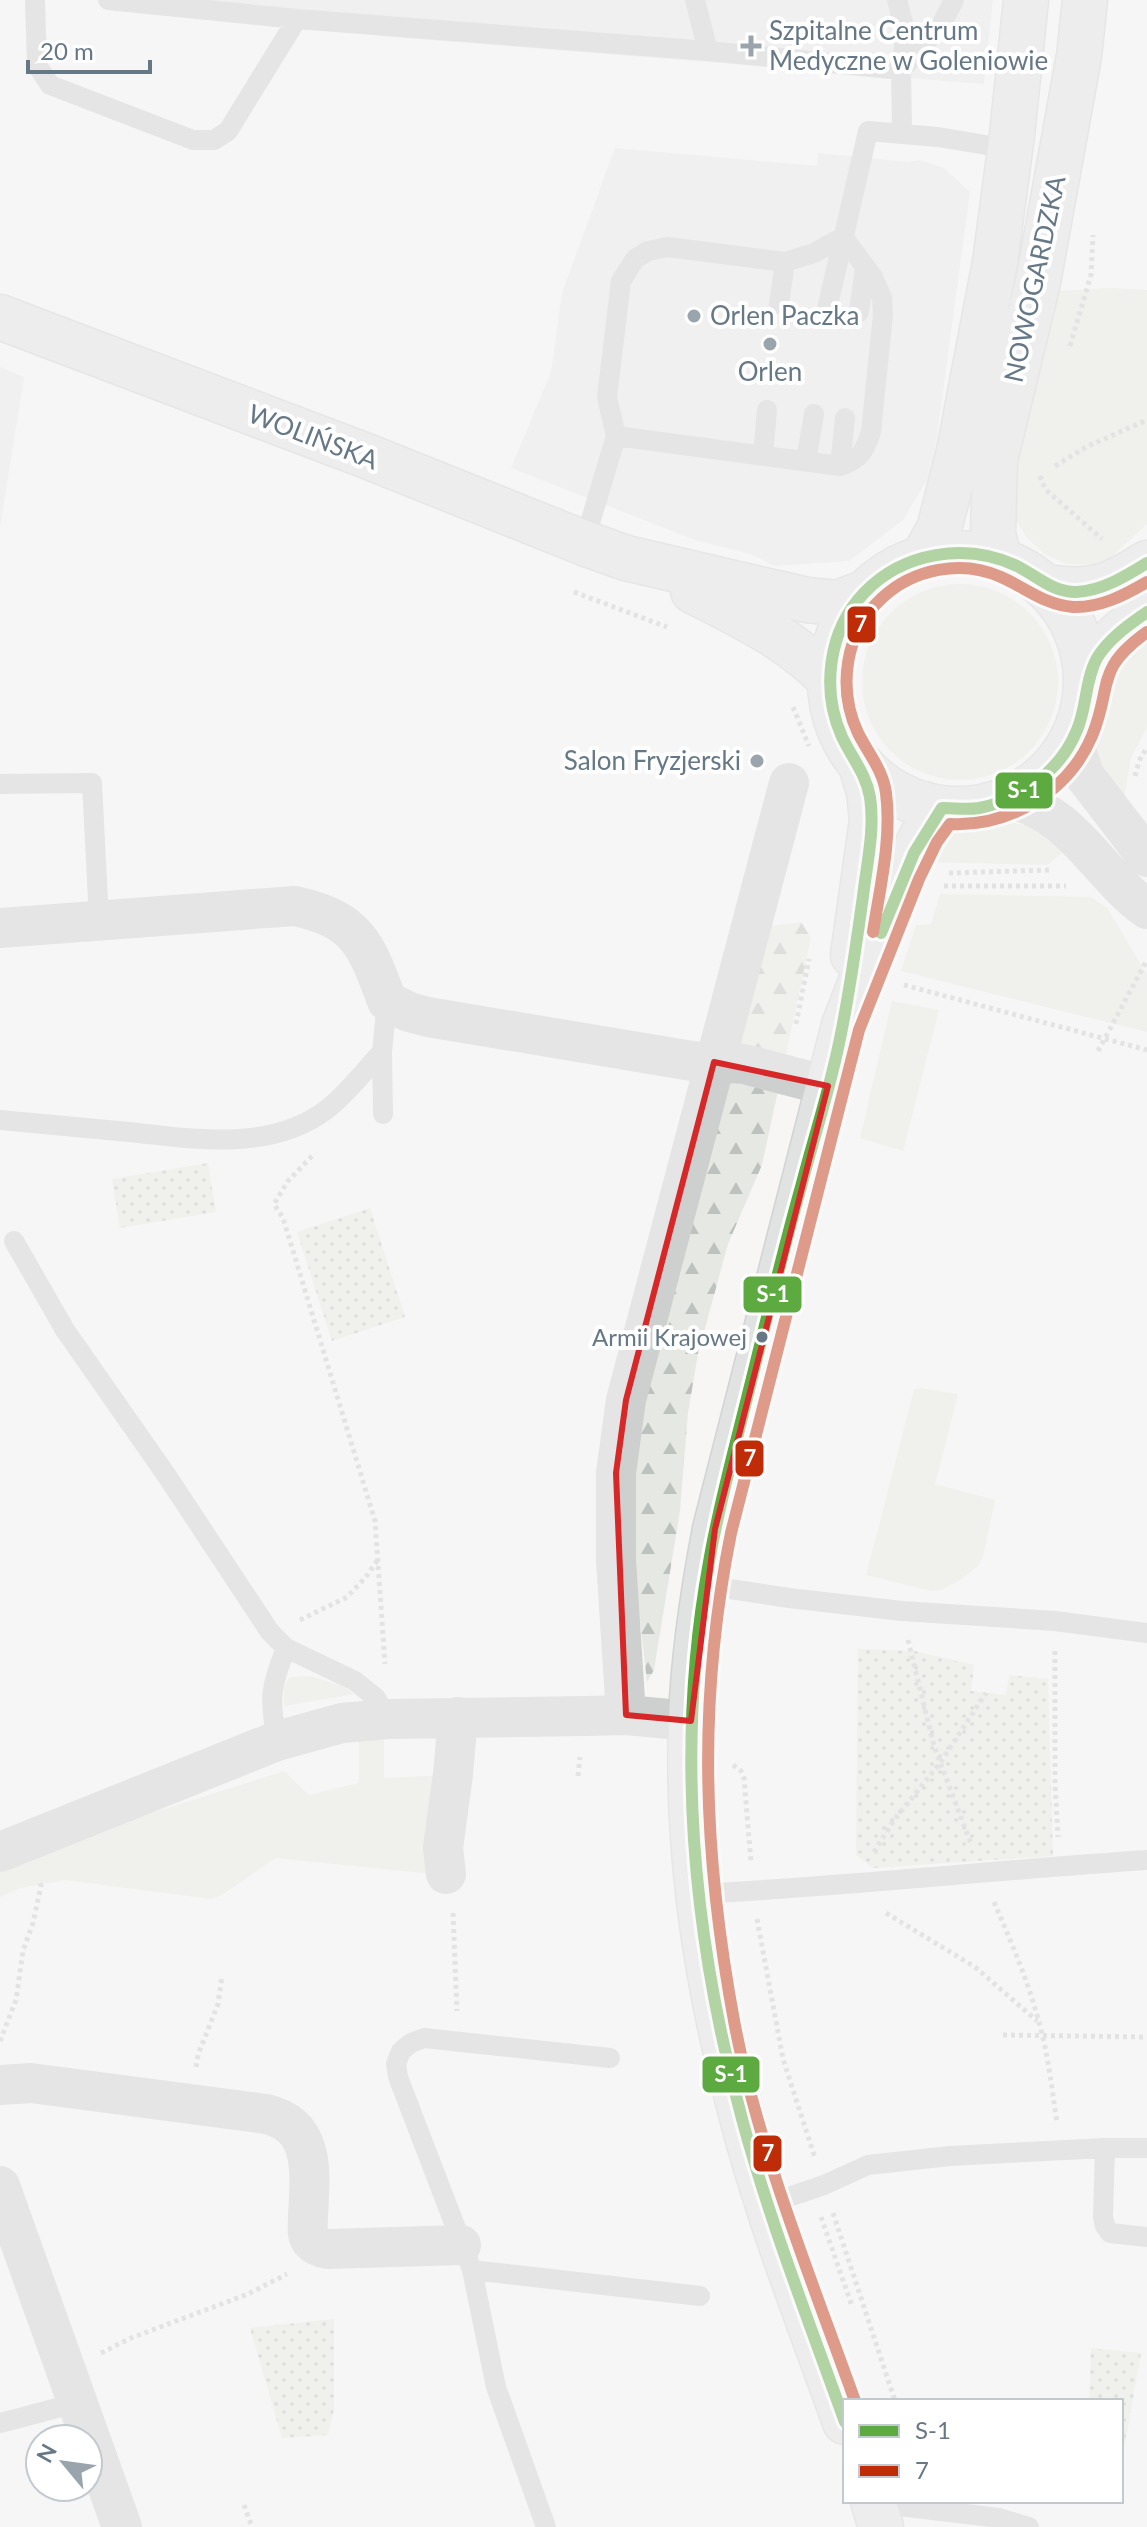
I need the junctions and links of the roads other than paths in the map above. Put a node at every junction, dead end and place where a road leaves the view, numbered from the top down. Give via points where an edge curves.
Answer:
1 (35, 0) edge
2 (108, 0) edge
3 (695, 0) edge
4 (897, 0) edge
5 (954, 0) edge
6 (1026, 0) edge
7 (1085, 0) edge
8 (297, 19) junction
9 (708, 51) junction
10 (901, 70) junction
11 (902, 133) junction
12 (1010, 149) junction
13 (843, 237) junction
14 (785, 262) junction
15 (865, 268) junction
16 (779, 304) dead end
17 (827, 309) dead end
18 (859, 312) dead end
19 (2, 321) edge
20 (767, 410) dead end
21 (814, 414) dead end
22 (845, 418) dead end
23 (616, 436) junction
24 (763, 455) junction
25 (806, 461) junction
26 (840, 466) junction
27 (584, 543) junction
28 (924, 556) junction
29 (626, 558) junction
30 (999, 558) junction
31 (1142, 583) edge
32 (1048, 587) junction
33 (864, 593) junction
34 (1087, 683) junction
35 (821, 695) junction
36 (1073, 740) junction
37 (844, 754) junction
38 (789, 783) dead end
39 (0, 784) edge
40 (1008, 799) junction
41 (942, 808) junction
42 (1147, 857) edge
43 (1147, 909) edge
44 (99, 920) junction
45 (0, 928) edge
46 (387, 1001) junction
47 (844, 1025) junction
48 (382, 1052) junction
49 (714, 1062) junction
50 (828, 1086) junction
51 (383, 1114) dead end
52 (0, 1120) edge
53 (14, 1241) dead end
54 (704, 1585) junction
55 (1147, 1633) edge
56 (286, 1648) junction
57 (382, 1708) junction
58 (626, 1715) junction
59 (458, 1717) junction
60 (691, 1721) junction
61 (277, 1741) junction
62 (12, 1847) edge
63 (1147, 1860) edge
64 (446, 1874) road end
65 (698, 1894) junction
66 (610, 2058) dead end
67 (0, 2085) edge
68 (1105, 2148) junction
69 (1147, 2148) edge
70 (1, 2189) edge
71 (768, 2204) junction
72 (1147, 2237) edge
73 (467, 2258) junction
74 (700, 2296) dead end
75 (76, 2403) junction
76 (843, 2416) edge
77 (0, 2423) edge
78 (876, 2510) edge
79 (122, 2527) edge
80 (546, 2527) edge
81 (1029, 2527) edge

1 - 8 lane via 37,65 50,85 193,140 214,140 228,131
2 - 8 lane
3 - 9 lane
4 - 10 lane via 906,34
5 - 10 lane via 941,25
6 - 12 street, NOWOGARDZKA
7 - 30 street, NOWOGARDZKA via 1038,282 995,460 993,534
8 - 9 lane
9 - 10 lane
10 - 11 lane
11 - 12 lane
11 - 13 lane via 868,131
12 - 28 street, NOWOGARDZKA via 995,262 958,456 939,529
13 - 14 lane
13 - 15 lane
13 - 17 lane
14 - 16 lane
14 - 23 lane via 668,247 635,259 621,281 607,397
15 - 18 lane
15 - 26 lane via 879,287 883,314 874,413 865,450
19 - 27 street, WOLIŃSKA
20 - 24 lane
21 - 25 lane
22 - 26 lane
23 - 24 lane
23 - 27 lane
24 - 25 lane
25 - 26 lane
27 - 29 street, WOLIŃSKA
28 - 30 street via 962,552
28 - 33 street via 891,570
29 - 33 street, WOLIŃSKA via 807,600 837,603
29 - 35 street, WOLIŃSKA via 777,636 812,661
30 - 32 street
31 - 32 street via 1112,583 1078,592
31 - 34 street
32 - 34 street via 1070,615 1083,648
33 - 35 street via 845,618
34 - 36 street
35 - 37 street via 833,710
36 - 40 street via 1034,785
36 - 42 street via 1084,775
37 - 41 street via 911,801
37 - 47 street via 869,792 872,820
38 - 49 street
39 - 44 lane via 92,783
40 - 41 street via 976,808
40 - 43 street via 1052,816
41 - 47 street via 904,872
44 - 45 street
44 - 46 street via 295,906 322,912 346,924 371,958
46 - 48 lane
46 - 49 street via 428,1017
47 - 50 street
48 - 51 lane
48 - 52 lane via 326,1110 279,1133 203,1140
49 - 50 street via 744,1064
49 - 58 street via 626,1400 616,1473
50 - 54 street
53 - 56 lane via 65,1330 270,1632
54 - 55 lane via 902,1611
54 - 60 street
56 - 57 lane via 355,1681
56 - 61 lane via 270,1705
57 - 59 street
57 - 61 street
58 - 59 street
58 - 60 street
59 - 64 street via 443,1848
60 - 65 street
61 - 62 street
63 - 65 lane
65 - 71 street via 720,2031
66 - 73 lane via 424,2038 401,2051 396,2064 406,2103
67 - 73 street via 31,2083 284,2119 305,2145 309,2235 315,2244
68 - 69 lane
68 - 71 lane via 868,2165
68 - 72 lane via 1105,2226 1110,2233
70 - 75 street
71 - 76 street
73 - 74 lane
73 - 80 lane via 496,2387
75 - 77 lane
75 - 79 street
78 - 81 lane via 999,2518

